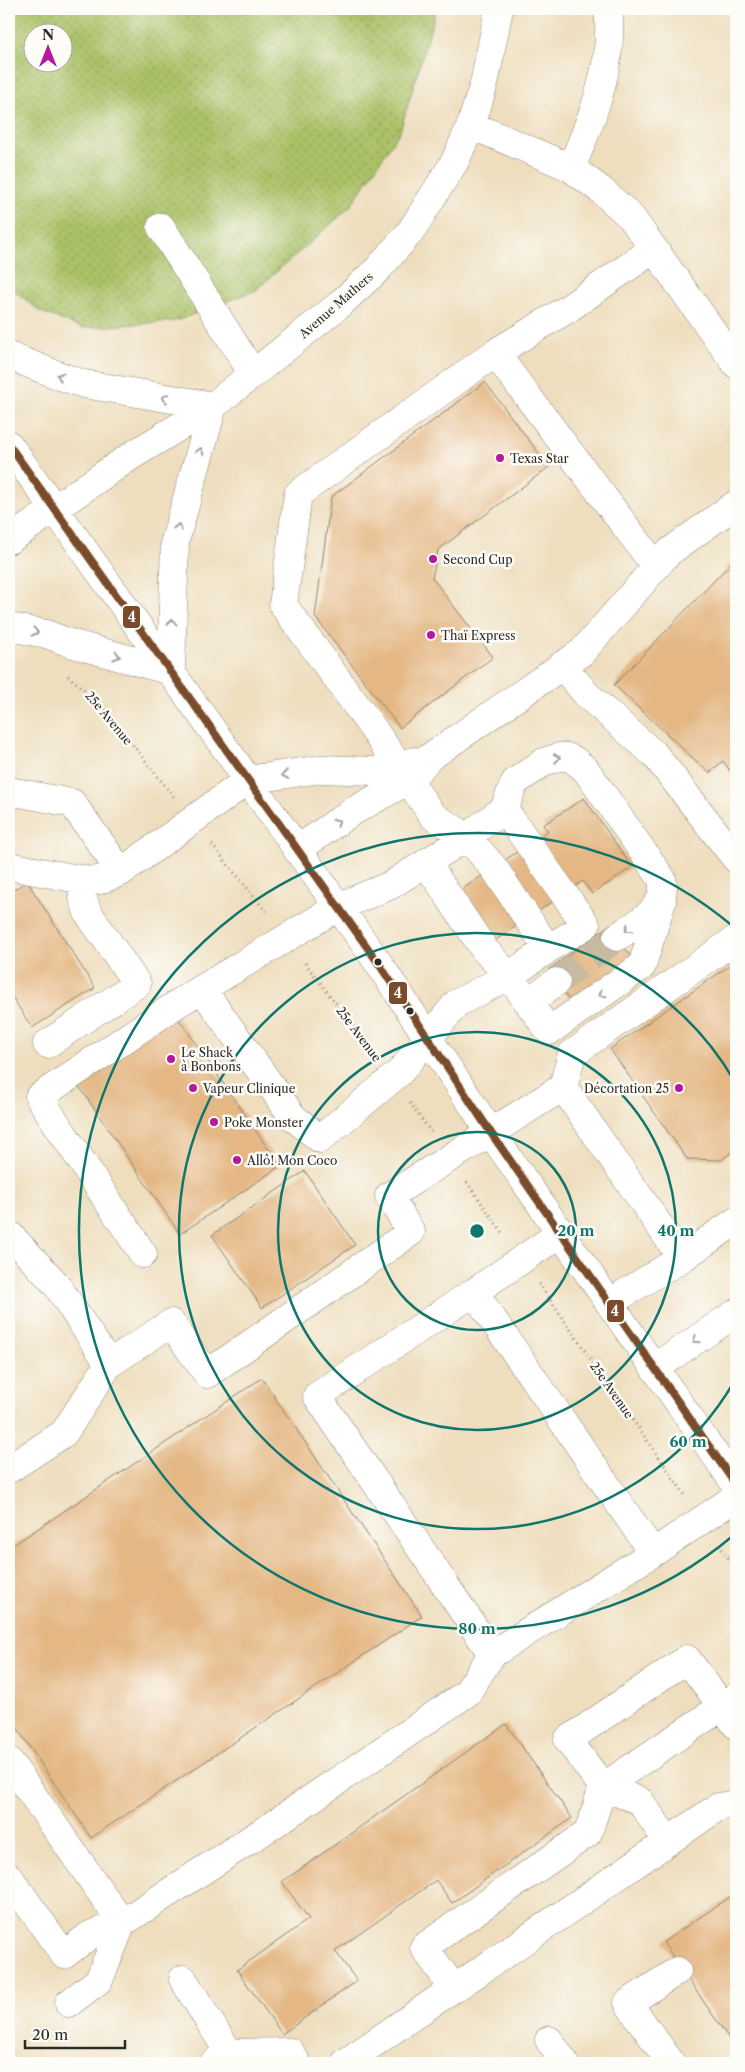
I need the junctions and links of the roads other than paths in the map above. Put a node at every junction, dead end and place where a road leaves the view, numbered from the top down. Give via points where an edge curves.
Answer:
1 (499, 9) edge
2 (608, 9) edge
3 (471, 125) junction
4 (571, 168) junction
5 (161, 227) dead end
6 (654, 249) junction
7 (495, 353) junction
8 (9, 356) edge
9 (736, 364) edge
10 (253, 374) junction
11 (213, 406) junction
12 (9, 445) edge
13 (736, 504) edge
14 (54, 508) junction
15 (9, 540) edge
16 (656, 567) junction
17 (9, 627) edge
18 (562, 665) junction
19 (171, 671) junction
20 (404, 773) junction
21 (248, 780) junction
22 (9, 791) edge
23 (504, 809) junction
24 (467, 837) junction
25 (297, 850) junction
26 (736, 859) edge
27 (427, 864) junction
28 (9, 866) edge
29 (121, 872) junction
30 (82, 880) junction
31 (662, 899) junction
32 (338, 907) junction
33 (617, 938) tunnel mouth
34 (736, 939) edge
35 (548, 949) junction
36 (509, 976) junction
37 (556, 982) tunnel mouth
38 (202, 989) junction
39 (528, 1002) junction
40 (429, 1039) junction
41 (47, 1044) dead end
42 (564, 1087) junction
43 (491, 1133) junction
44 (736, 1221) edge
45 (561, 1233) junction
46 (9, 1234) edge
47 (143, 1254) dead end
48 (682, 1258) junction
49 (474, 1292) junction
50 (609, 1303) junction
51 (736, 1312) edge
52 (109, 1364) junction
53 (654, 1368) junction
54 (9, 1469) edge
55 (736, 1485) edge
56 (736, 1497) edge
57 (653, 1553) junction
58 (492, 1654) junction
59 (732, 1710) edge
60 (9, 1761) edge
61 (603, 1787) junction
62 (736, 1804) edge
63 (668, 1842) junction
64 (9, 1877) edge
65 (122, 1923) junction
66 (677, 1971) dead end
67 (183, 1979) dead end
68 (454, 1988) junction
69 (69, 2003) dead end
70 (549, 2040) dead end
71 (221, 2058) edge
72 (668, 2062) edge
73 (298, 2063) edge
74 (345, 2063) edge
75 (565, 2063) edge

1 - 3 street, Avenue Mathers via 484,84
2 - 4 street via 609,44 605,66 587,128
3 - 4 street
3 - 10 street, Avenue Mathers via 455,162 434,197 383,262 339,305
4 - 6 street via 602,190 631,217
5 - 10 street
6 - 7 street via 566,310
6 - 9 street
7 - 16 street
7 - 20 street via 298,494 283,605
11 -> 8 street via 84,384
10 - 11 street, Avenue Mathers
11 - 14 street, Avenue Mathers
19 -> 11 street via 175,541
12 - 14 street
13 - 16 street via 668,553
14 - 15 street, Avenue Mathers
14 - 19 street
16 - 18 street via 582,652
17 -> 19 street via 46,634
18 - 20 street
18 - 26 street via 587,695 655,754
19 - 21 street
20 -> 21 street via 322,770
20 - 24 street via 433,816
25 -> 20 street
21 - 25 street
21 - 29 street
22 - 29 street via 72,803
23 - 24 street
23 -> 31 street via 515,782 551,758 574,760 586,770 659,873 664,886
23 - 35 street via 586,925
24 - 27 street
24 - 35 street via 494,868
25 - 32 street
27 - 32 street via 391,885
27 - 36 street via 484,948
28 - 30 street
29 - 30 street via 99,880
30 - 41 street via 88,913 137,984
31 -> 33 street via 654,910
31 -> 39 street via 642,966 549,1032
32 - 38 street
32 - 40 street
34 - 42 street via 572,1054
35 - 36 street
36 - 39 street
36 - 40 street via 458,1003
37 - 39 street
38 - 40 street via 293,1117 320,1139 400,1072
38 - 47 street via 39,1097
40 - 43 street
42 - 43 street
42 - 48 street
43 - 45 street
43 - 52 street via 389,1196 411,1232 207,1374 171,1323
44 - 48 street
45 - 49 street
45 - 50 street
46 - 52 street via 56,1284
48 - 50 street
49 - 57 street
49 - 58 street via 317,1396
50 - 53 street
51 -> 53 street
52 - 54 street via 64,1433
53 - 55 street
56 - 57 street
57 - 58 street
58 - 65 street via 467,1693
59 - 61 street
59 - 61 street via 686,1659 568,1740
60 - 65 street
61 - 63 street via 640,1801
61 - 68 street via 588,1833 424,1947
62 - 63 street via 718,1808
63 - 68 street
64 - 65 street via 64,1954 90,1935
65 - 69 street via 99,1980
66 - 72 street via 628,2003
67 - 71 street
68 - 74 street
70 - 75 street
71 - 73 street via 290,2052

